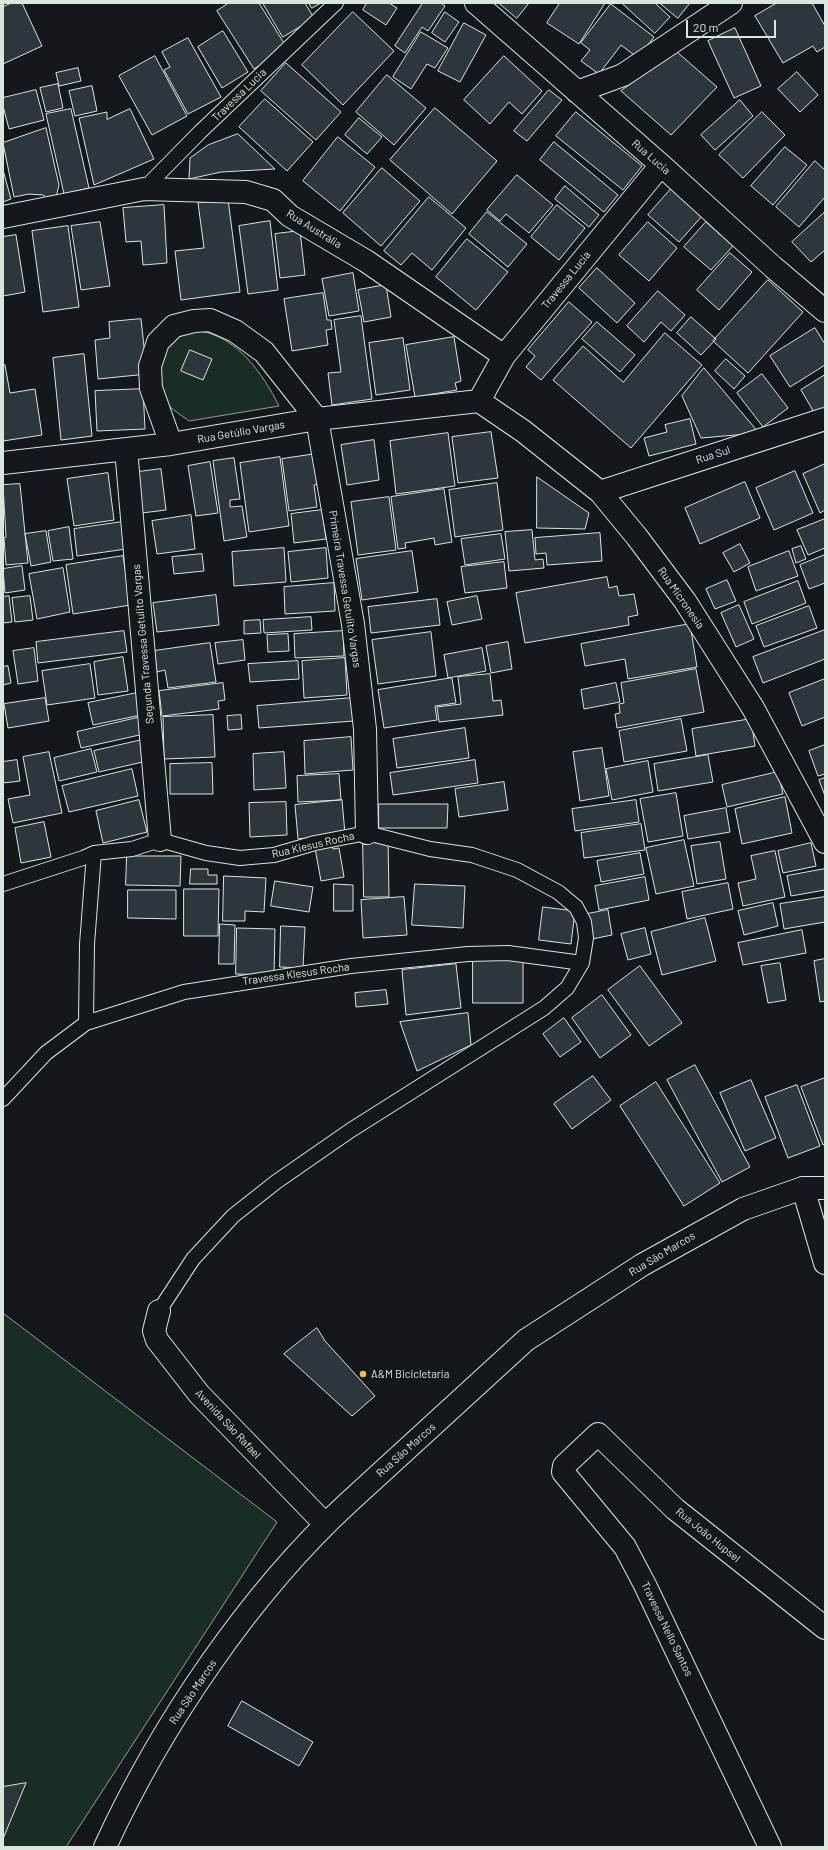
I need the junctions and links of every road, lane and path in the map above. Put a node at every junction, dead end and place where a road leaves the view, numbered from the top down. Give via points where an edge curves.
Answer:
1 (336, 3) edge
2 (476, 3) edge
3 (731, 3) edge
4 (576, 92) junction
5 (661, 165) junction
6 (144, 189) junction
7 (3, 217) edge
8 (825, 311) edge
9 (504, 356) junction
10 (479, 401) junction
11 (317, 419) junction
12 (825, 419) edge
13 (171, 444) junction
14 (126, 449) junction
15 (3, 463) edge
16 (600, 492) junction
17 (366, 833) junction
18 (160, 840) junction
19 (825, 842) edge
20 (94, 853) junction
21 (3, 884) edge
22 (582, 963) junction
23 (86, 1023) junction
24 (3, 1099) edge
25 (803, 1188) junction
26 (825, 1188) edge
27 (825, 1263) edge
28 (158, 1312) joint
29 (598, 1434) joint
30 (325, 1524) junction
31 (825, 1628) edge
32 (105, 1847) edge
33 (770, 1847) edge

1 - 6 lane, Travessa Lucia
2 - 4 street, Rua Lucia
3 - 4 street via 622,75
4 - 5 street, Rua Lucia
5 - 8 street, Rua Lucia
5 - 9 street, Travessa Lucia
6 - 7 street, Rua Austrália
6 - 9 street, Rua Austrália via 246,192 273,200 290,216 366,261
9 - 10 street, Travessa Lucia
10 - 11 street, Rua Getúlio Vargas
10 - 16 street, Rua Micronesia
11 - 13 street, Rua Getúlio Vargas
11 - 13 street via 264,352 235,331 210,320 194,321 174,326 158,342 150,366 151,388
11 - 17 street, Primeira Travessa Getulito Vargas via 353,624 365,729
12 - 16 street, Rua Sul
13 - 14 street, Rua Getúlio Vargas
14 - 15 street, Rua Getúlio Vargas
14 - 18 street, Segunda Travessa Getulito Vargas
16 - 19 street, Rua Micronesia via 637,536 685,601 753,708
17 - 18 lane, Rua Kiesus Rocha via 315,843 274,855 240,858 206,853
17 - 22 lane, Rua Kiesus Rocha via 472,855 517,870 558,892 576,907 584,922 586,938
18 - 20 lane via 132,849
20 - 21 lane
20 - 23 lane via 87,944
22 - 23 lane, Travessa Klesus Rocha via 508,953 468,954 351,966 184,992
22 - 28 lane via 567,988 544,1008 351,1130 276,1182 233,1216 192,1259
23 - 24 lane, Travessa Klesus Rocha via 46,1053
25 - 26 street, Rua São Marcos
25 - 27 street
25 - 30 street, Rua São Marcos via 743,1208 699,1232 642,1265 526,1340
28 - 30 street, Avenida São Rafael via 154,1331 157,1340 199,1394
29 - 31 street, Rua João Hupsel via 676,1510
29 - 33 street, Travessa Nello Santos via 564,1466 563,1472 625,1547 646,1585
30 - 32 street, Rua São Marcos via 252,1606 201,1679 156,1749

